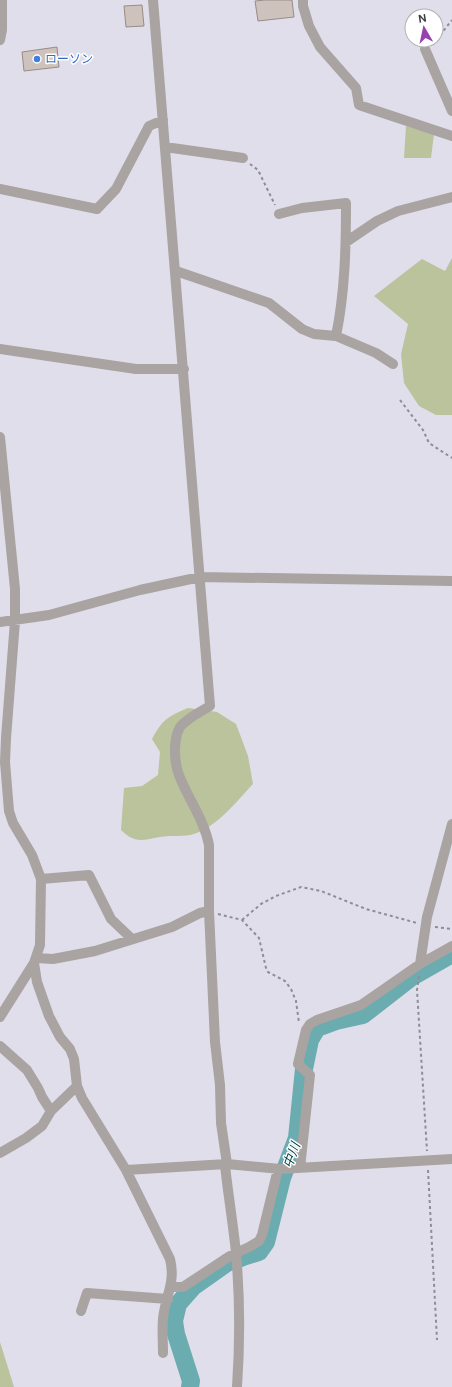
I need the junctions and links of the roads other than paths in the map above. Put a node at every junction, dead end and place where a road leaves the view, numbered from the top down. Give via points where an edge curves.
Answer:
1 (2, 0) edge
2 (153, 0) edge
3 (303, 0) edge
4 (0, 40) edge
5 (425, 49) dead end
6 (452, 111) edge
7 (163, 120) junction
8 (452, 136) edge
9 (166, 147) junction
10 (242, 158) road end
11 (0, 189) edge
12 (452, 197) edge
13 (279, 214) road end
14 (346, 242) junction
15 (176, 271) junction
16 (336, 336) junction
17 (0, 349) edge
18 (393, 364) dead end
19 (184, 369) junction
20 (0, 443) edge
21 (200, 577) junction
22 (452, 581) edge
23 (15, 621) junction
24 (0, 622) edge
25 (452, 824) edge
26 (41, 879) junction
27 (209, 911) junction
28 (132, 939) junction
29 (452, 946) edge
30 (35, 961) junction
31 (420, 964) junction
32 (0, 1016) edge
33 (0, 1046) edge
34 (77, 1086) junction
35 (51, 1111) junction
36 (0, 1153) edge
37 (452, 1159) edge
38 (226, 1165) junction
39 (287, 1169) junction
40 (126, 1170) junction
41 (236, 1253) junction
42 (171, 1287) junction
43 (168, 1299) junction
44 (81, 1311) dead end
45 (163, 1353) dead end
46 (237, 1387) edge

1 - 4 street
2 - 7 street
3 - 8 street via 314,36 320,47 356,88 359,105
5 - 6 street
7 - 9 street
7 - 11 street via 149,126 116,189 97,208
9 - 10 street
9 - 15 street
12 - 14 street via 398,211 377,221
13 - 14 street via 302,208 346,203
14 - 16 street
15 - 16 street via 269,303 302,329 314,334
15 - 19 street
16 - 18 street via 376,353
17 - 19 street via 136,369
19 - 21 street
20 - 23 street via 15,589
21 - 22 street
21 - 23 street via 140,590 49,616
21 - 27 street via 210,706 187,720 180,728 175,741 178,774 198,812 209,845
23 - 24 street
23 - 26 street via 5,762 13,823 32,855
25 - 31 street via 426,917
26 - 28 street via 89,875 111,919
26 - 30 street via 40,945
27 - 28 street via 172,927
27 - 38 street via 221,1123
28 - 30 street via 95,951
29 - 31 street
30 - 32 street
30 - 34 street via 37,982 49,1016 74,1059
31 - 39 street via 361,1005 317,1020 306,1030 298,1064 310,1075
33 - 35 street via 27,1070
34 - 35 street
34 - 40 street
35 - 36 street via 42,1126
37 - 39 street
38 - 39 street
38 - 40 street
38 - 41 street
39 - 41 street via 259,1241
40 - 42 street via 170,1259 173,1270
41 - 42 street via 183,1287
41 - 46 street
42 - 43 street
43 - 44 street via 87,1293
43 - 45 street via 163,1320

